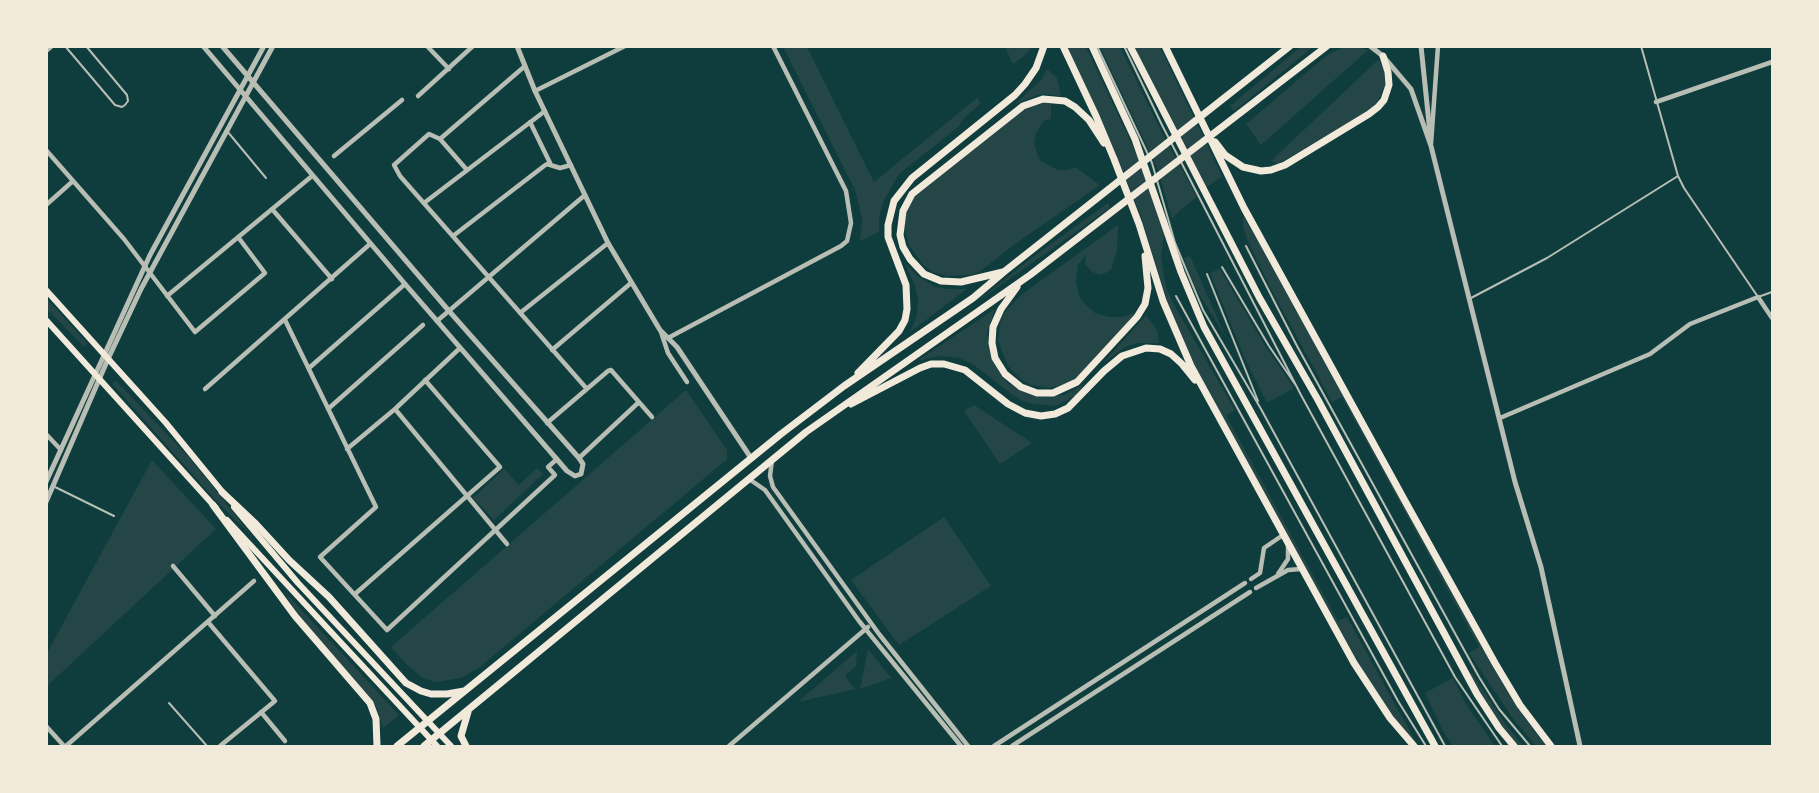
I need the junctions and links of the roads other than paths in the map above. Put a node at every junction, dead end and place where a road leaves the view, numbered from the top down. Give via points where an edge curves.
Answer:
1 (52, 46) edge
2 (65, 46) edge
3 (86, 46) edge
4 (203, 46) edge
5 (222, 46) edge
6 (264, 46) edge
7 (273, 46) edge
8 (427, 46) edge
9 (473, 46) edge
10 (517, 46) edge
11 (625, 46) edge
12 (773, 46) edge
13 (1044, 46) edge
14 (1063, 46) edge
15 (1092, 46) edge
16 (1097, 46) edge
17 (1124, 46) edge
18 (1130, 46) edge
19 (1167, 46) edge
20 (1290, 46) edge
21 (1370, 46) edge
22 (1421, 46) edge
23 (1438, 46) edge
24 (1641, 46) edge
25 (1327, 47) edge
26 (46, 51) edge
27 (1383, 56) junction
28 (1773, 62) edge
29 (525, 66) junction
30 (449, 69) junction
31 (248, 77) junction
32 (253, 83) junction
33 (240, 90) junction
34 (535, 91) junction
35 (418, 96) dead end
36 (246, 97) junction
37 (402, 100) dead end
38 (1656, 102) junction
39 (545, 111) junction
40 (530, 122) junction
41 (1205, 128) junction
42 (228, 131) junction
43 (440, 139) junction
44 (1431, 146) junction
45 (46, 150) edge
46 (334, 156) dead end
47 (1114, 159) junction
48 (551, 165) junction
49 (571, 165) junction
50 (467, 170) junction
51 (312, 176) junction
52 (1678, 176) junction
53 (266, 178) dead end
54 (73, 181) junction
55 (585, 195) junction
56 (424, 203) junction
57 (46, 205) edge
58 (272, 209) junction
59 (1139, 224) junction
60 (453, 236) junction
61 (238, 237) junction
62 (608, 243) junction
63 (370, 244) junction
64 (1246, 246) dead end
65 (144, 266) junction
66 (1222, 267) dead end
67 (1005, 271) junction
68 (149, 272) junction
69 (1207, 274) dead end
70 (489, 277) junction
71 (332, 279) junction
72 (1021, 281) junction
73 (631, 283) junction
74 (405, 284) junction
75 (46, 290) edge
76 (1773, 292) edge
77 (167, 296) junction
78 (1176, 296) dead end
79 (1758, 297) junction
80 (1471, 299) junction
81 (449, 311) junction
82 (520, 313) junction
83 (1773, 318) edge
84 (46, 320) edge
85 (285, 320) junction
86 (437, 321) junction
87 (423, 325) dead end
88 (660, 330) junction
89 (669, 338) junction
90 (460, 348) junction
91 (552, 350) junction
92 (106, 356) junction
93 (309, 368) junction
94 (97, 376) junction
95 (425, 380) junction
96 (687, 382) dead end
97 (844, 386) junction
98 (206, 389) dead end
99 (587, 389) junction
100 (1204, 390) junction
101 (1302, 395) junction
102 (639, 402) junction
103 (328, 409) junction
104 (394, 409) junction
105 (1261, 409) junction
106 (830, 415) junction
107 (652, 417) dead end
108 (1500, 418) junction
109 (547, 423) junction
110 (46, 434) edge
111 (347, 449) junction
112 (61, 450) junction
113 (579, 458) junction
114 (751, 458) junction
115 (557, 459) junction
116 (772, 460) junction
117 (749, 479) junction
118 (46, 483) edge
119 (53, 486) junction
120 (222, 492) junction
121 (466, 497) junction
122 (46, 502) edge
123 (213, 505) junction
124 (114, 516) dead end
125 (495, 530) junction
126 (1283, 535) junction
127 (1288, 543) junction
128 (507, 544) dead end
129 (173, 566) dead end
130 (1301, 568) junction
131 (1260, 573) junction
132 (1276, 576) junction
133 (1251, 579) dead end
134 (254, 581) dead end
135 (1245, 583) dead end
136 (1265, 583) junction
137 (1256, 588) dead end
138 (1250, 592) dead end
139 (355, 594) junction
140 (215, 616) junction
141 (208, 622) junction
142 (872, 623) junction
143 (865, 629) junction
144 (466, 691) junction
145 (169, 703) dead end
146 (261, 712) junction
147 (468, 712) junction
148 (46, 726) edge
149 (285, 741) dead end
150 (65, 747) edge
151 (207, 747) edge
152 (220, 747) edge
153 (377, 747) edge
154 (397, 747) edge
155 (424, 747) edge
156 (437, 747) edge
157 (451, 747) edge
158 (466, 747) edge
159 (729, 747) edge
160 (961, 747) edge
161 (968, 747) edge
162 (994, 747) edge
163 (1012, 747) edge
164 (1414, 747) edge
165 (1426, 747) edge
166 (1435, 747) edge
167 (1445, 747) edge
168 (1503, 747) edge
169 (1514, 747) edge
170 (1530, 747) edge
171 (1551, 747) edge
172 (1580, 747) edge

1 - 26 street
2 - 3 lane via 114,105 122,107 128,101 127,95
4 - 33 street
5 - 31 street
6 - 31 street
7 - 32 street
8 - 30 street
9 - 30 street
10 - 29 street
11 - 34 street
12 - 89 street via 846,191 851,213 847,241
13 - 97 main road via 1036,68 1014,96 912,178 894,201 888,237 906,285 905,320 899,331
14 - 47 main road
15 - 166 main road via 1135,139 1204,327
16 - 105 lane via 1152,164 1175,243 1203,310
17 - 101 lane
18 - 169 main road via 1259,297 1477,694
19 - 41 main road
20 - 67 main road
21 - 27 street
22 - 44 street
23 - 44 street
24 - 38 lane
25 - 72 main road
27 - 41 main road via 1389,85 1377,107 1285,165 1261,171 1243,167 1225,155
27 - 44 street via 1414,95
28 - 38 street
29 - 34 street
29 - 43 street
30 - 35 street
31 - 32 street
31 - 33 street
32 - 36 street
32 - 81 street
33 - 36 street
33 - 65 street
34 - 39 street
36 - 42 street
36 - 51 street
37 - 46 street
38 - 52 lane
39 - 40 street
39 - 49 street
40 - 48 street
40 - 50 street
41 - 171 main road via 1244,208 1495,663
42 - 53 lane
42 - 68 street
43 - 50 street
43 - 56 street via 427,134 394,165
44 - 80 street
45 - 54 street
47 - 59 main road
47 - 67 main road via 1089,120 1075,107 1065,101 1043,99 1023,106 912,194 903,211 900,235 910,259 924,274 941,281 961,282
48 - 49 street
48 - 60 street via 543,166
49 - 55 street
50 - 56 street
51 - 58 street
51 - 63 street
52 - 79 lane
52 - 80 lane via 1546,258
54 - 57 street
54 - 65 street
55 - 62 street
55 - 70 street
56 - 60 street
58 - 61 street
58 - 71 street
59 - 72 main road via 1148,280 1145,304 1125,332 1077,382 1053,393 1021,387 998,365 992,344 993,327
59 - 100 main road via 1163,301
60 - 70 street
61 - 77 street
61 - 77 street via 265,273 195,332
62 - 73 street
62 - 82 street
63 - 71 street
63 - 74 street
64 - 170 lane via 1479,678
65 - 68 street
65 - 92 street
66 - 101 lane
67 - 97 main road via 957,310
68 - 77 street
68 - 92 street
69 - 105 lane
70 - 81 street
70 - 82 street
71 - 85 street
72 - 106 main road
73 - 88 street
73 - 91 street
74 - 86 street
74 - 93 street
75 - 92 main road
76 - 79 lane
78 - 165 lane
79 - 83 street
79 - 108 street via 1690,324 1650,354
80 - 108 street
81 - 86 street
81 - 109 street
82 - 91 street
84 - 94 main road
85 - 93 street
85 - 98 street
86 - 90 street
87 - 103 street
88 - 89 street
88 - 96 street via 668,353
89 - 114 street
90 - 95 street
90 - 115 street
91 - 99 street
92 - 94 street
92 - 120 main road
93 - 103 street
94 - 112 street
94 - 119 street
94 - 123 main road
95 - 104 street
95 - 121 street via 500,467
97 - 114 main road
99 - 102 street via 611,370
99 - 109 street
100 - 106 main road via 1171,354 1146,348 1122,356 1068,408 1055,414 1025,413 965,370 937,364 920,368
100 - 126 main road
101 - 168 lane via 1455,677
102 - 107 street
102 - 113 street
103 - 111 street
104 - 111 street
104 - 121 street
105 - 167 lane
106 - 116 main road
108 - 172 street via 1541,567
109 - 113 street
110 - 112 street
111 - 139 street via 376,507 320,557
112 - 118 street
113 - 115 street via 583,471 575,476
114 - 144 main road
115 - 125 street via 548,467 555,475
116 - 117 main road
116 - 142 street via 772,487
117 - 143 street via 765,490
117 - 147 main road
118 - 119 street
119 - 122 street
119 - 124 lane
120 - 144 main road via 329,597 406,683 431,694
120 - 157 main road via 298,583
121 - 125 street
121 - 139 street
123 - 153 main road via 295,616 370,703 376,719
123 - 156 main road
125 - 128 street
125 - 139 street via 387,630
126 - 127 main road
126 - 131 street via 1264,548
127 - 130 main road
127 - 132 street via 1288,559
129 - 140 street
130 - 132 street
130 - 164 main road via 1374,695
131 - 133 street
131 - 136 street
132 - 136 street
134 - 140 street
135 - 162 street
136 - 137 street
138 - 163 street
140 - 141 street
141 - 146 street via 275,700
141 - 150 street
142 - 143 street
142 - 161 street
143 - 159 street
143 - 160 street
144 - 154 main road
145 - 151 lane
146 - 149 street
146 - 152 street
147 - 155 main road
147 - 158 main road via 461,736
148 - 150 street

